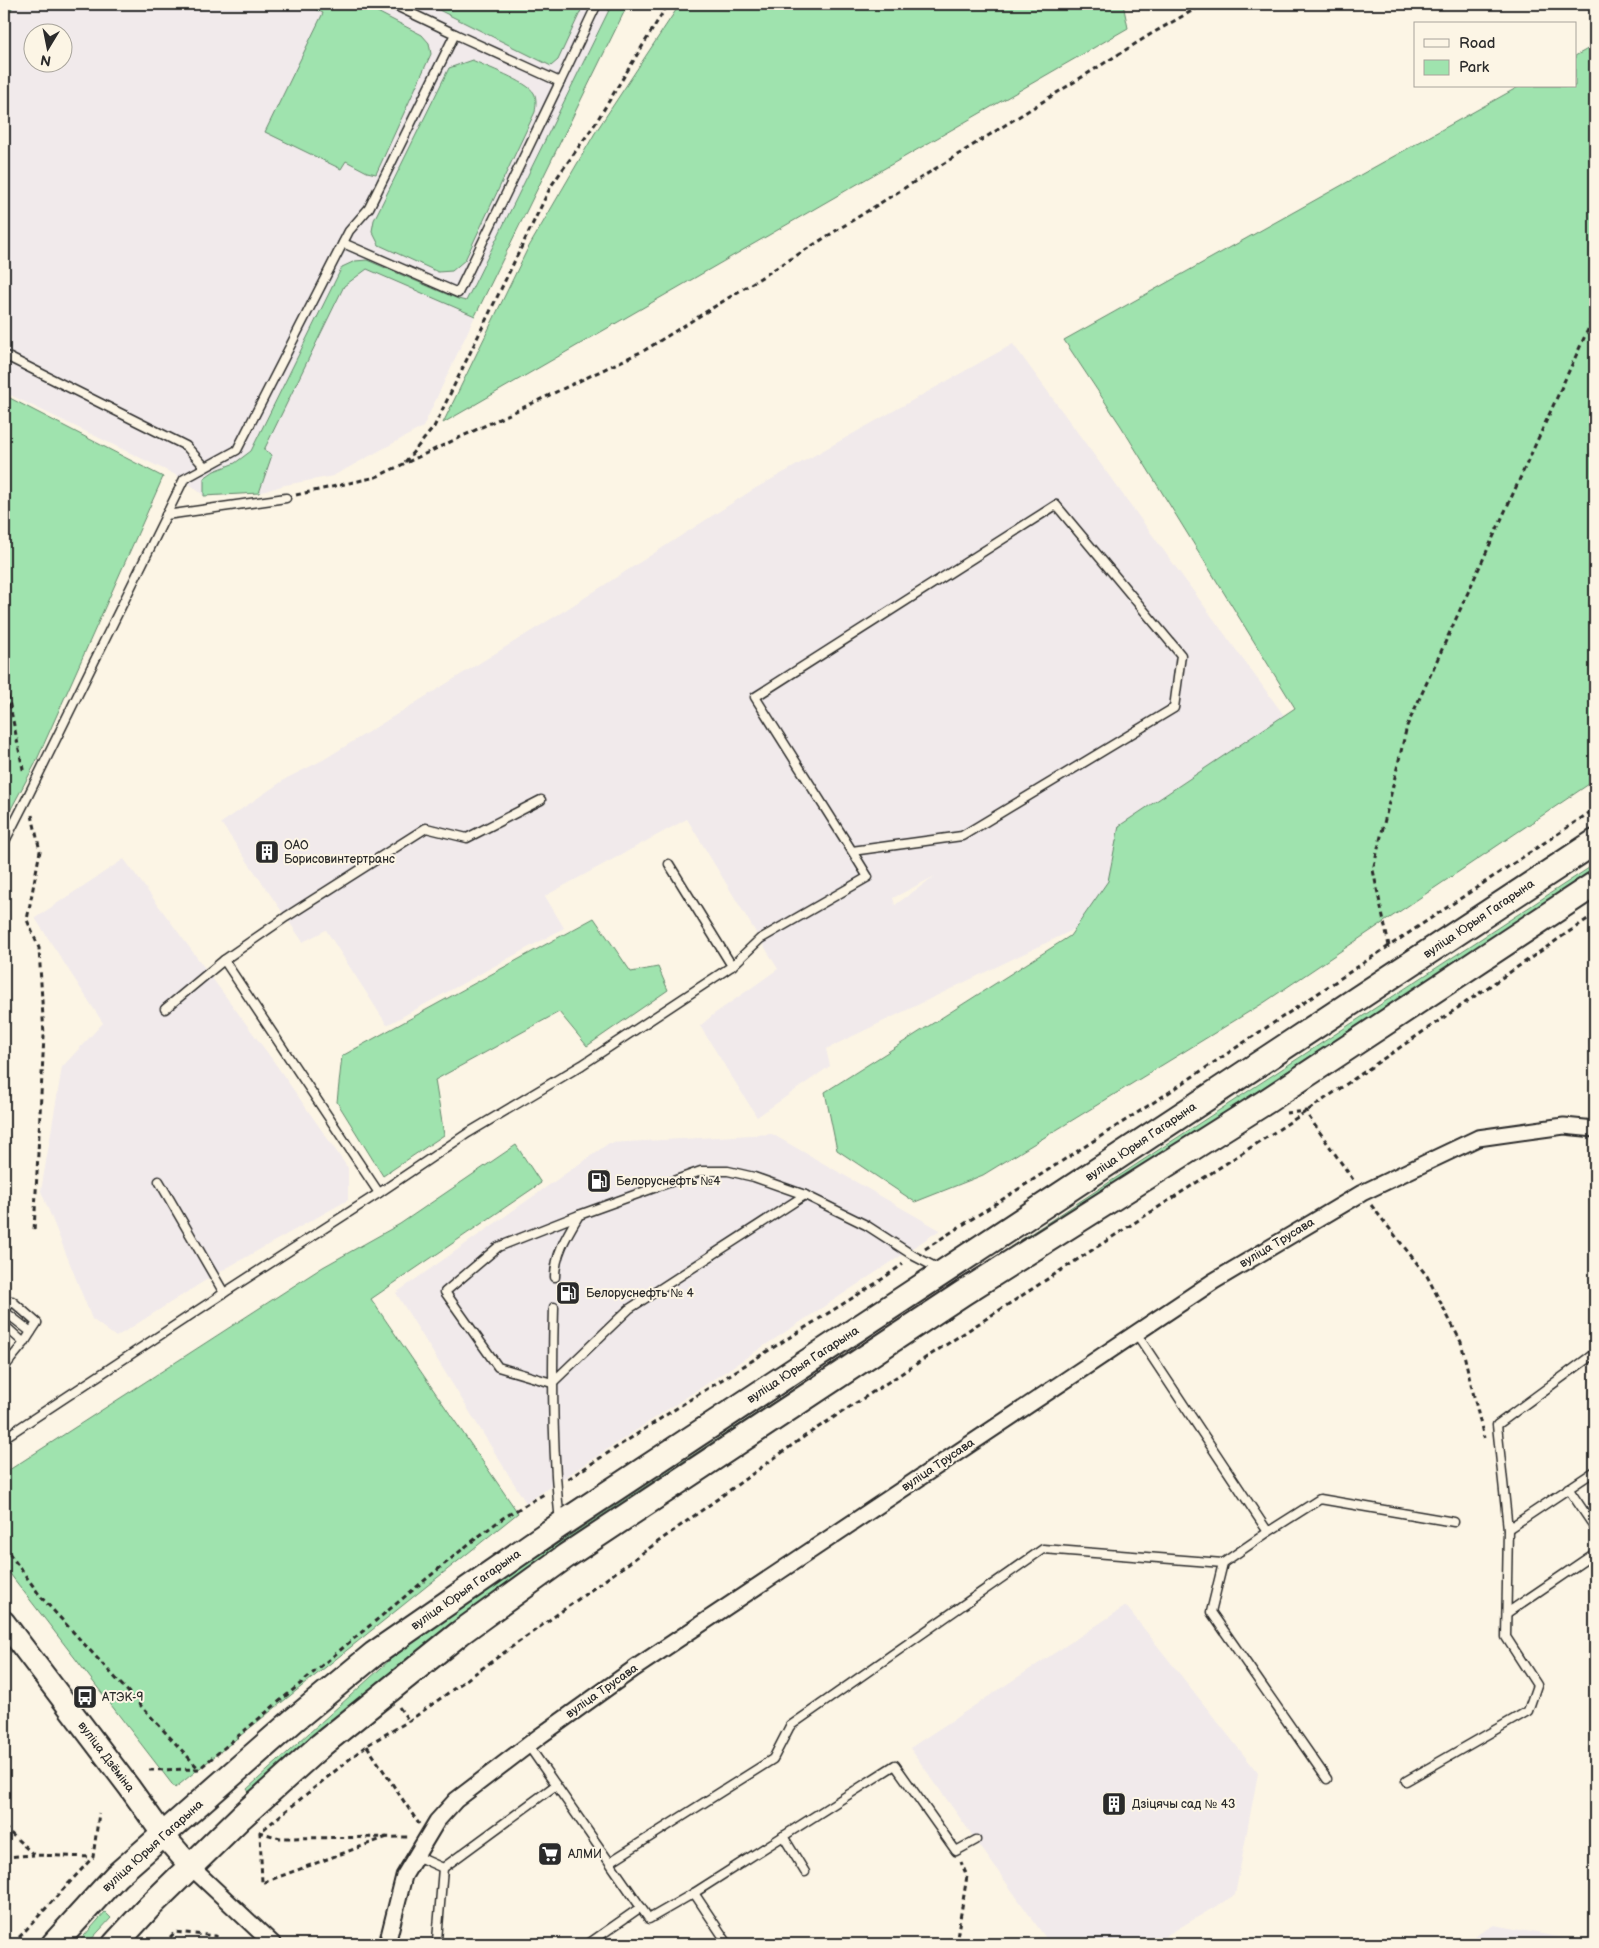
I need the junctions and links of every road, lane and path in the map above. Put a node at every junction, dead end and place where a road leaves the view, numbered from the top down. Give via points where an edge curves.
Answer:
1 (392, 4) edge
2 (596, 4) edge
3 (668, 4) edge
4 (1204, 4) edge
5 (455, 34) junction
6 (560, 82) junction
7 (343, 243) junction
8 (1595, 314) edge
9 (4, 355) edge
10 (403, 464) junction
11 (205, 467) junction
12 (286, 498) joint
13 (166, 515) junction
14 (4, 677) edge
15 (28, 796) junction
16 (541, 800) dead end
17 (1595, 809) edge
18 (4, 842) edge
19 (1595, 842) edge
20 (852, 851) junction
21 (669, 864) dead end
22 (1595, 884) edge
23 (1595, 914) edge
24 (1389, 946) junction
25 (224, 960) junction
26 (732, 966) junction
27 (165, 1010) dead end
28 (1307, 1111) junction
29 (1283, 1114) dead end
30 (1595, 1128) edge
31 (159, 1181) dead end
32 (379, 1193) junction
33 (1362, 1193) junction
34 (805, 1195) junction
35 (578, 1215) junction
36 (34, 1231) dead end
37 (914, 1256) junction
38 (945, 1272) junction
39 (555, 1277) dead end
40 (224, 1293) junction
41 (554, 1307) dead end
42 (4, 1311) edge
43 (4, 1325) edge
44 (31, 1332) junction
45 (1136, 1333) junction
46 (24, 1343) junction
47 (1595, 1353) edge
48 (7, 1358) edge
49 (4, 1368) edge
50 (552, 1383) junction
51 (4, 1426) edge
52 (6, 1436) edge
53 (1485, 1440) dead end
54 (1595, 1471) edge
55 (556, 1487) junction
56 (1568, 1488) junction
57 (1454, 1522) dead end
58 (560, 1525) junction
59 (1595, 1528) edge
60 (1508, 1529) junction
61 (1268, 1532) junction
62 (4, 1546) edge
63 (1595, 1553) edge
64 (1223, 1563) junction
65 (1507, 1613) junction
66 (4, 1622) edge
67 (534, 1740) junction
68 (367, 1746) junction
69 (199, 1769) junction
70 (149, 1770) dead end
71 (1328, 1779) dead end
72 (1406, 1781) dead end
73 (556, 1785) junction
74 (99, 1813) dead end
75 (4, 1827) edge
76 (254, 1831) dead end
77 (260, 1832) junction
78 (164, 1836) junction
79 (783, 1836) junction
80 (387, 1837) junction
81 (427, 1837) junction
82 (976, 1840) dead end
83 (956, 1852) junction
84 (34, 1855) junction
85 (416, 1856) junction
86 (4, 1857) edge
87 (93, 1857) junction
88 (610, 1862) junction
89 (191, 1867) junction
90 (443, 1868) junction
91 (805, 1872) dead end
92 (694, 1893) junction
93 (641, 1907) junction
94 (216, 1936) junction
95 (12, 1944) edge
96 (54, 1944) edge
97 (115, 1944) edge
98 (164, 1944) edge
99 (213, 1944) edge
100 (225, 1944) edge
101 (273, 1944) edge
102 (387, 1944) edge
103 (440, 1944) edge
104 (588, 1944) edge
105 (728, 1944) edge
106 (956, 1944) edge

1 - 5 lane
2 - 6 lane
3 - 10 path via 595,124 551,186 434,427
4 - 10 path via 645,350
5 - 6 lane
5 - 7 lane via 369,208
6 - 7 lane via 458,293
7 - 11 lane via 236,450
8 - 24 path via 1407,726 1372,870
9 - 11 lane via 186,446
10 - 12 path via 376,477
11 - 13 lane via 184,479
12 - 13 lane
13 - 15 lane
14 - 15 path
15 - 18 lane
15 - 36 path via 40,851 27,920 39,948 44,1036
16 - 25 lane via 467,838 426,828
17 - 24 path
19 - 38 main road, вуліца Юрыя Гагарына
20 - 20 lane via 755,697 1056,505 1181,655 1174,708 962,836
20 - 26 lane via 868,877 760,939
21 - 26 lane
22 - 89 main road via 1266,1101 963,1293 566,1556 460,1633 321,1745
23 - 28 path
24 - 37 path via 1166,1095
25 - 27 lane
25 - 32 lane
26 - 32 lane
28 - 29 path
28 - 33 path
28 - 68 path via 805,1436 417,1715
30 - 33 street, вуліца Трусава via 1564,1126 1478,1138
31 - 40 lane
32 - 40 lane
33 - 45 street, вуліца Трусава via 1214,1280
33 - 53 path via 1427,1276 1461,1342
34 - 35 lane via 728,1171 700,1171
34 - 37 lane via 866,1225
34 - 50 lane via 629,1309
35 - 39 lane via 558,1256
35 - 50 lane via 498,1247 445,1292 498,1367
37 - 38 lane
37 - 55 path
38 - 58 main road, вуліца Юрыя Гагарына
40 - 52 lane
41 - 50 lane
42 - 44 lane
42 - 44 lane via 12,1301 37,1323
43 - 46 lane
44 - 46 lane
45 - 61 lane
45 - 67 street, вуліца Трусава via 636,1668
46 - 48 lane
47 - 60 lane via 1496,1425
48 - 49 lane
50 - 55 lane
51 - 52 lane
54 - 56 lane
55 - 58 lane
55 - 69 path via 503,1518 470,1544
56 - 59 lane
56 - 60 lane
57 - 61 lane via 1320,1499
58 - 78 main road, вуліца Юрыя Гагарына via 374,1654
60 - 65 lane
61 - 64 lane
62 - 69 path via 41,1597
63 - 65 lane
64 - 71 lane via 1211,1612
64 - 88 lane via 1043,1549 790,1726 773,1759
65 - 72 lane via 1506,1637 1536,1685 1528,1710
66 - 78 main road, вуліца Дзёміна
67 - 73 lane
67 - 81 street, вуліца Трусава via 456,1800
68 - 77 path
68 - 81 path
69 - 70 path
73 - 88 lane
73 - 90 lane
74 - 87 path
75 - 84 path
76 - 77 path
77 - 80 path via 280,1838
77 - 80 path via 262,1883
78 - 89 main road, вуліца Дзёміна
78 - 96 main road, вуліца Юрыя Гагарына via 116,1876
79 - 83 lane via 895,1765
79 - 91 lane
79 - 92 lane
80 - 81 path
81 - 85 street, вуліца Трусава
82 - 83 lane
83 - 106 path via 967,1876
84 - 86 path
84 - 87 path
85 - 90 lane
85 - 102 street, вуліца Трусава via 404,1876
87 - 95 path
88 - 93 lane
89 - 97 main road
89 - 101 street
90 - 103 lane via 437,1940
92 - 93 lane via 649,1918
92 - 105 lane
93 - 104 lane
94 - 98 path via 175,1932
94 - 99 path
94 - 100 path

